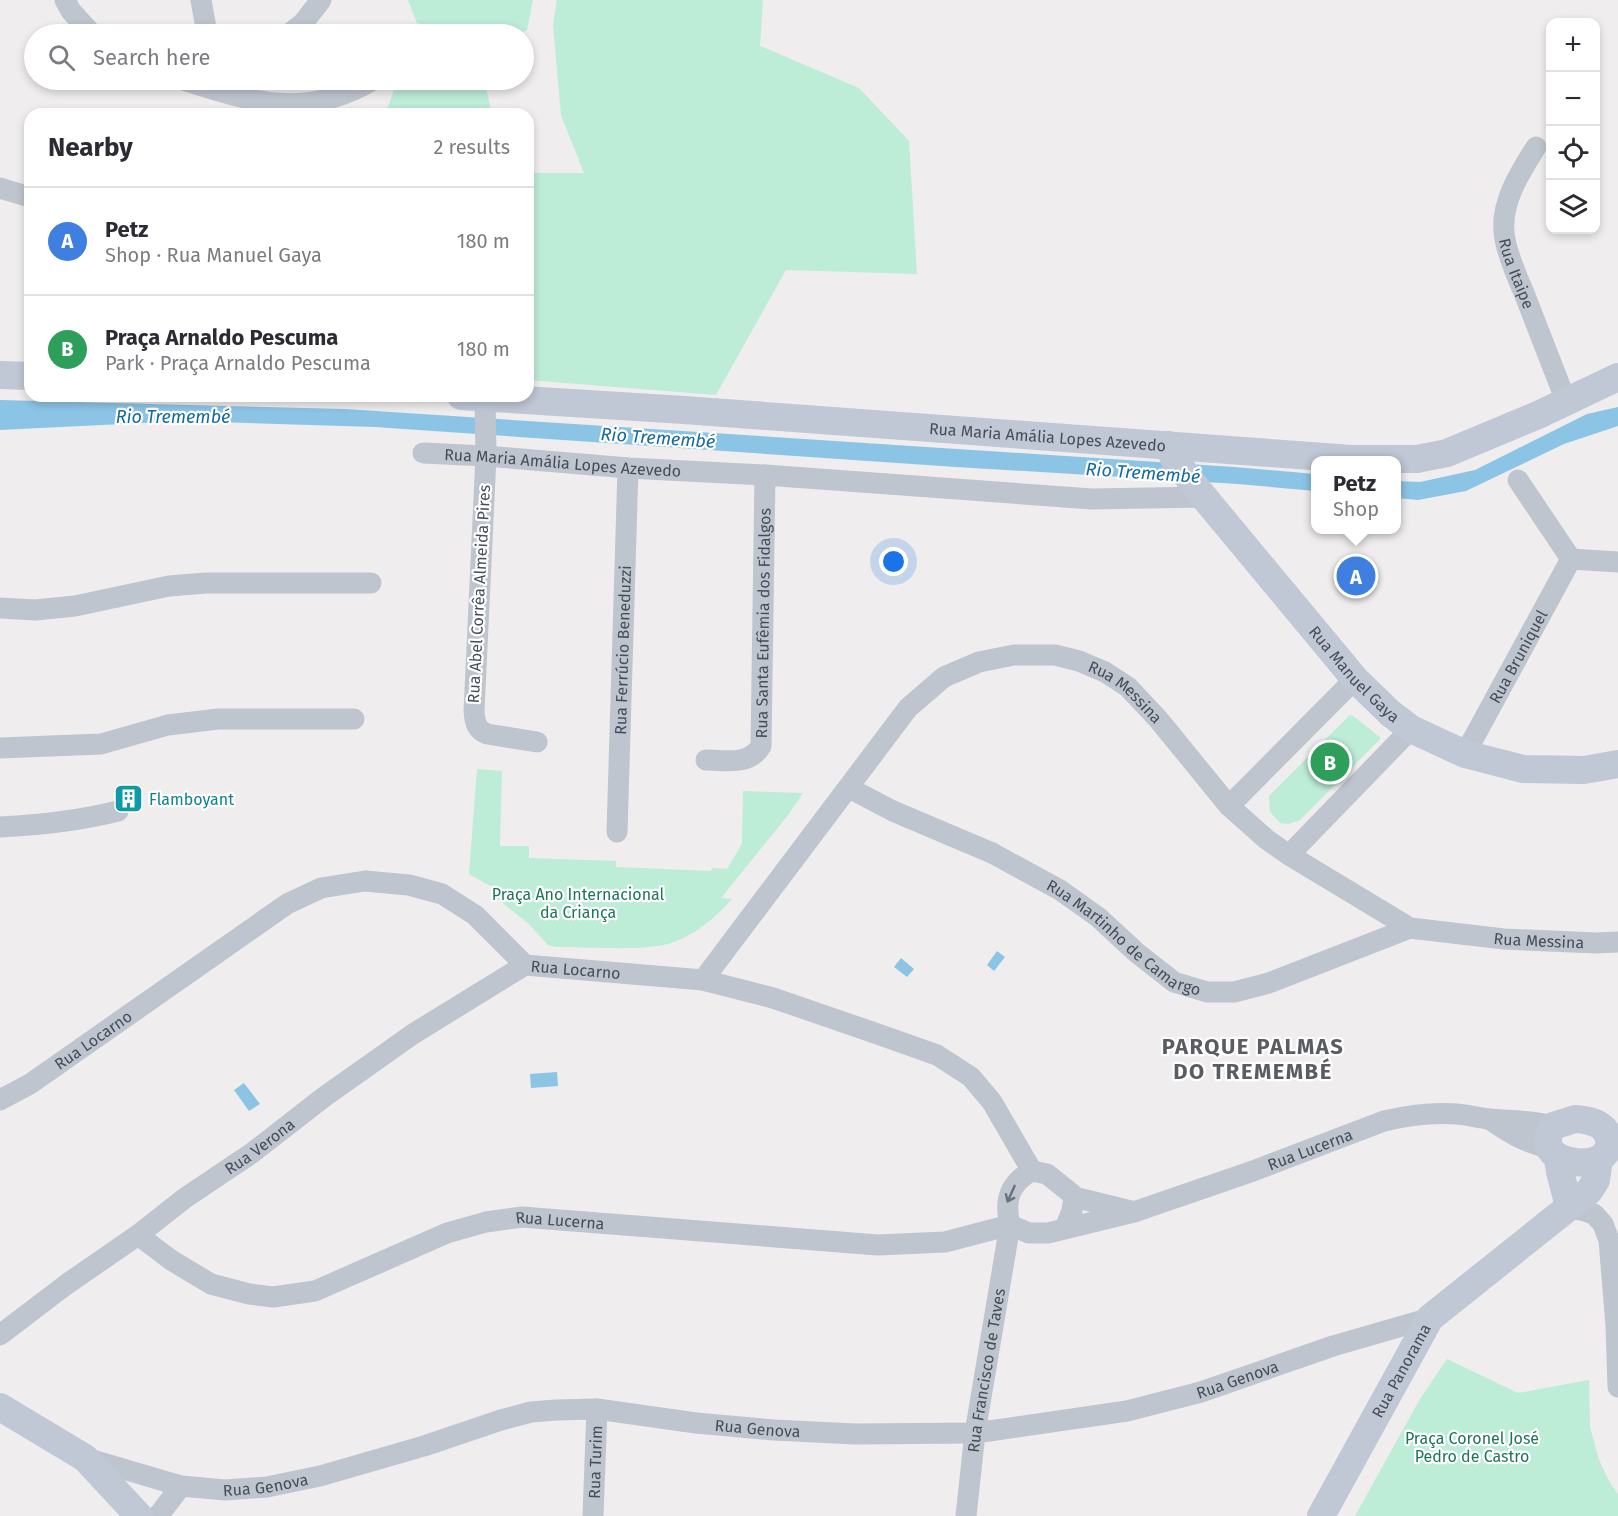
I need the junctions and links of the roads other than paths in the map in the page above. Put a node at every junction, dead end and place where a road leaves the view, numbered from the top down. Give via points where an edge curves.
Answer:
1 (65, 0) edge
2 (201, 0) edge
3 (321, 0) edge
4 (83, 24) edge
5 (205, 24) edge
6 (302, 24) edge
7 (215, 90) edge
8 (353, 90) edge
9 (1536, 147) dead end
10 (0, 188) edge
11 (24, 194) edge
12 (0, 375) edge
13 (24, 376) edge
14 (1618, 378) edge
15 (1566, 401) junction
16 (477, 402) edge
17 (490, 402) edge
18 (486, 447) junction
19 (423, 453) dead end
20 (1171, 453) junction
21 (1311, 458) edge
22 (1401, 459) edge
23 (628, 468) junction
24 (765, 476) junction
25 (1518, 480) dead end
26 (1201, 494) junction
27 (1571, 559) junction
28 (1618, 562) edge
29 (370, 584) dead end
30 (0, 608) edge
31 (1355, 680) junction
32 (354, 719) dead end
33 (1411, 729) junction
34 (537, 742) dead end
35 (0, 748) edge
36 (1465, 753) junction
37 (706, 760) dead end
38 (1618, 764) edge
39 (849, 788) junction
40 (1229, 806) junction
41 (118, 811) dead end
42 (0, 826) edge
43 (617, 832) dead end
44 (1289, 855) junction
45 (1410, 928) junction
46 (1618, 942) edge
47 (525, 964) junction
48 (703, 980) junction
49 (0, 1100) edge
50 (1608, 1118) edge
51 (1554, 1144) junction
52 (1609, 1151) edge
53 (1032, 1171) junction
54 (1074, 1197) junction
55 (1567, 1207) junction
56 (1134, 1212) junction
57 (1010, 1225) junction
58 (1065, 1228) junction
59 (138, 1235) junction
60 (1430, 1318) junction
61 (0, 1335) edge
62 (1618, 1387) edge
63 (0, 1407) edge
64 (597, 1409) junction
65 (975, 1433) junction
66 (85, 1458) junction
67 (182, 1486) junction
68 (139, 1516) edge
69 (158, 1516) edge
70 (593, 1516) edge
71 (966, 1516) edge
72 (1321, 1516) edge

1 - 4 street
2 - 5 street
3 - 6 street
7 - 8 street via 265,103 337,98
9 - 15 street, Rua Itaipe via 1511,192 1504,232 1516,274
10 - 11 street
12 - 13 street
14 - 15 street, Rua Maria Amália Lopes Azevedo
15 - 22 street, Rua Maria Amália Lopes Azevedo via 1447,453
16 - 18 street, Rua Abel Corrêa Almeida Pires
17 - 20 street, Rua Maria Amália Lopes Azevedo
18 - 19 street, Rua Maria Amália Lopes Azevedo
18 - 23 street, Rua Maria Amália Lopes Azevedo
18 - 34 street, Rua Abel Corrêa Almeida Pires via 475,724 487,734
20 - 21 street, Rua Maria Amália Lopes Azevedo
20 - 26 street, Rua Manuel Gaya
23 - 24 street, Rua Maria Amália Lopes Azevedo
23 - 43 street, Rua Ferrúcio Beneduzzi
24 - 26 street, Rua Maria Amália Lopes Azevedo via 1092,499
24 - 37 street, Rua Santa Eufêmia dos Fidalgos via 761,746 748,760
25 - 27 street
26 - 31 street, Rua Manuel Gaya
27 - 28 street
27 - 36 street, Rua Bruniquel
29 - 30 street via 188,584 75,606
31 - 33 street, Rua Manuel Gaya
31 - 40 street
32 - 35 street via 218,719 168,725 101,744
33 - 36 street, Rua Manuel Gaya
33 - 44 street
36 - 38 street, Rua Manuel Gaya via 1523,769 1584,770
39 - 40 street, Rua Messina via 908,708 944,677 979,662 1014,655 1055,655 1105,672 1128,687
39 - 45 street, Rua Martinho de Camargo via 992,853 1060,890 1098,917 1173,982 1207,992 1234,992 1269,983
39 - 48 street, Rua Messina
40 - 44 street, Rua Messina
41 - 42 street via 45,825
44 - 45 street, Rua Messina
45 - 46 street, Rua Messina via 1504,939
47 - 48 street, Rua Locarno
47 - 49 street, Rua Locarno via 475,915 442,894 409,885 365,881 321,888 287,904 30,1084
47 - 59 street, Rua Verona via 412,1034
48 - 53 street, Rua Locarno via 773,998 937,1055 970,1077 992,1102
50 - 51 street via 1575,1119
50 - 52 street via 1605,1128
51 - 52 street via 1579,1162
51 - 55 street
51 - 56 street, Rua Lucerna via 1533,1144 1490,1119 1460,1114 1406,1115
52 - 55 street, Rua Panorama via 1589,1191
53 - 54 street via 1047,1174
53 -> 57 street via 1022,1176 1011,1191 1006,1208
54 - 56 street
54 - 58 street
55 - 60 street, Rua Panorama
55 - 62 street via 1594,1214 1609,1240
56 - 58 street, Rua Lucerna
57 - 58 street via 1029,1233
57 - 59 street, Rua Lucerna via 945,1242 878,1245 522,1217 447,1233 315,1291 273,1297 212,1284
57 - 65 street, Rua Francisco de Taves
59 - 61 street, Rua Verona
60 - 65 street, Rua Genova via 1333,1346 1201,1392 1127,1411
60 - 72 street, Rua Panorama
63 - 66 street
64 - 65 street, Rua Genova via 774,1430
64 - 67 street, Rua Genova via 531,1412 320,1476 267,1488
64 - 70 street, Rua Turim
65 - 71 street, Rua Francisco de Taves
66 - 67 street, Rua Genova
66 - 68 street
67 - 69 street

